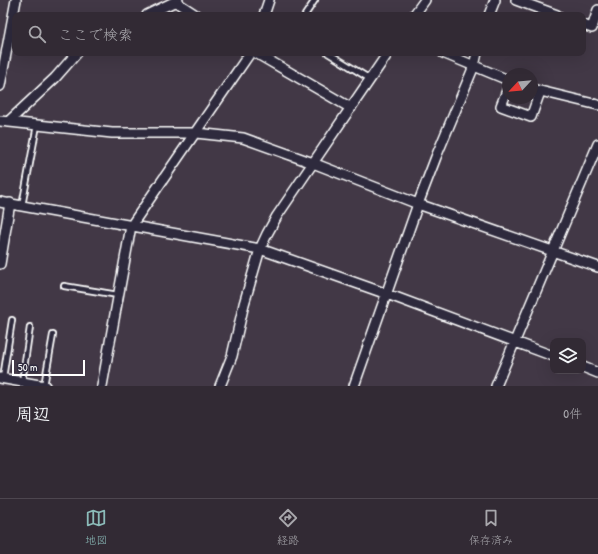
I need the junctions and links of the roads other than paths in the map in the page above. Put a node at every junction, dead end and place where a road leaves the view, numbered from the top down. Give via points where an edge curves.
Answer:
1 (16, 0) edge
2 (269, 0) edge
3 (315, 0) edge
4 (425, 0) edge
5 (495, 0) edge
6 (516, 0) edge
7 (177, 1) edge
8 (598, 10) edge
9 (14, 12) edge
10 (153, 12) edge
11 (192, 12) edge
12 (265, 12) edge
13 (307, 12) edge
14 (416, 12) edge
15 (490, 12) edge
16 (549, 12) edge
17 (12, 22) edge
18 (586, 26) edge
19 (74, 56) edge
20 (248, 56) edge
21 (261, 56) edge
22 (333, 56) edge
23 (386, 56) edge
24 (450, 56) edge
25 (476, 56) edge
26 (474, 66) junction
27 (502, 78) edge
28 (370, 79) junction
29 (0, 86) edge
30 (538, 91) edge
31 (502, 103) edge
32 (534, 104) edge
33 (598, 105) edge
34 (351, 108) junction
35 (4, 121) edge
36 (37, 125) junction
37 (196, 133) junction
38 (598, 144) edge
39 (313, 163) junction
40 (0, 202) edge
41 (10, 203) junction
42 (418, 204) junction
43 (22, 206) junction
44 (131, 226) junction
45 (260, 248) junction
46 (553, 250) junction
47 (0, 264) edge
48 (598, 267) edge
49 (64, 286) dead end
50 (387, 294) junction
51 (118, 295) junction
52 (12, 320) dead end
53 (30, 327) dead end
54 (53, 334) dead end
55 (515, 341) junction
56 (550, 355) edge
57 (586, 368) edge
58 (598, 373) edge
59 (2, 378) edge
60 (22, 382) junction
61 (34, 385) edge
62 (45, 386) edge
63 (102, 386) edge
64 (220, 386) edge
65 (354, 386) edge
66 (496, 386) edge

1 - 9 street
2 - 12 street
3 - 13 lane
4 - 14 street
5 - 15 street
6 - 16 street
7 - 10 street
7 - 11 street
8 - 18 street via 592,28
17 - 29 street
19 - 35 street via 55,78
20 - 37 street
21 - 34 street
22 - 28 lane
23 - 28 street
24 - 26 street
25 - 26 street
26 - 27 street
26 - 42 street
28 - 34 street
30 - 33 street
31 - 32 street via 501,106 531,117
34 - 39 street
35 - 36 street
36 - 37 street via 112,133
36 - 43 lane
37 - 39 street via 243,138
37 - 44 street
38 - 46 street
39 - 42 street
39 - 45 street via 277,216
40 - 41 street
41 - 43 street
41 - 47 street
42 - 46 street
42 - 50 street
43 - 44 street
44 - 45 street
44 - 51 street
45 - 50 street
45 - 64 street via 232,356
46 - 48 street
46 - 55 street
49 - 51 lane
50 - 55 street
50 - 65 street
51 - 63 street
52 - 59 lane
53 - 60 lane
54 - 62 lane
55 - 56 street
55 - 66 street
57 - 58 street
59 - 60 street
60 - 61 street
61 - 62 street

